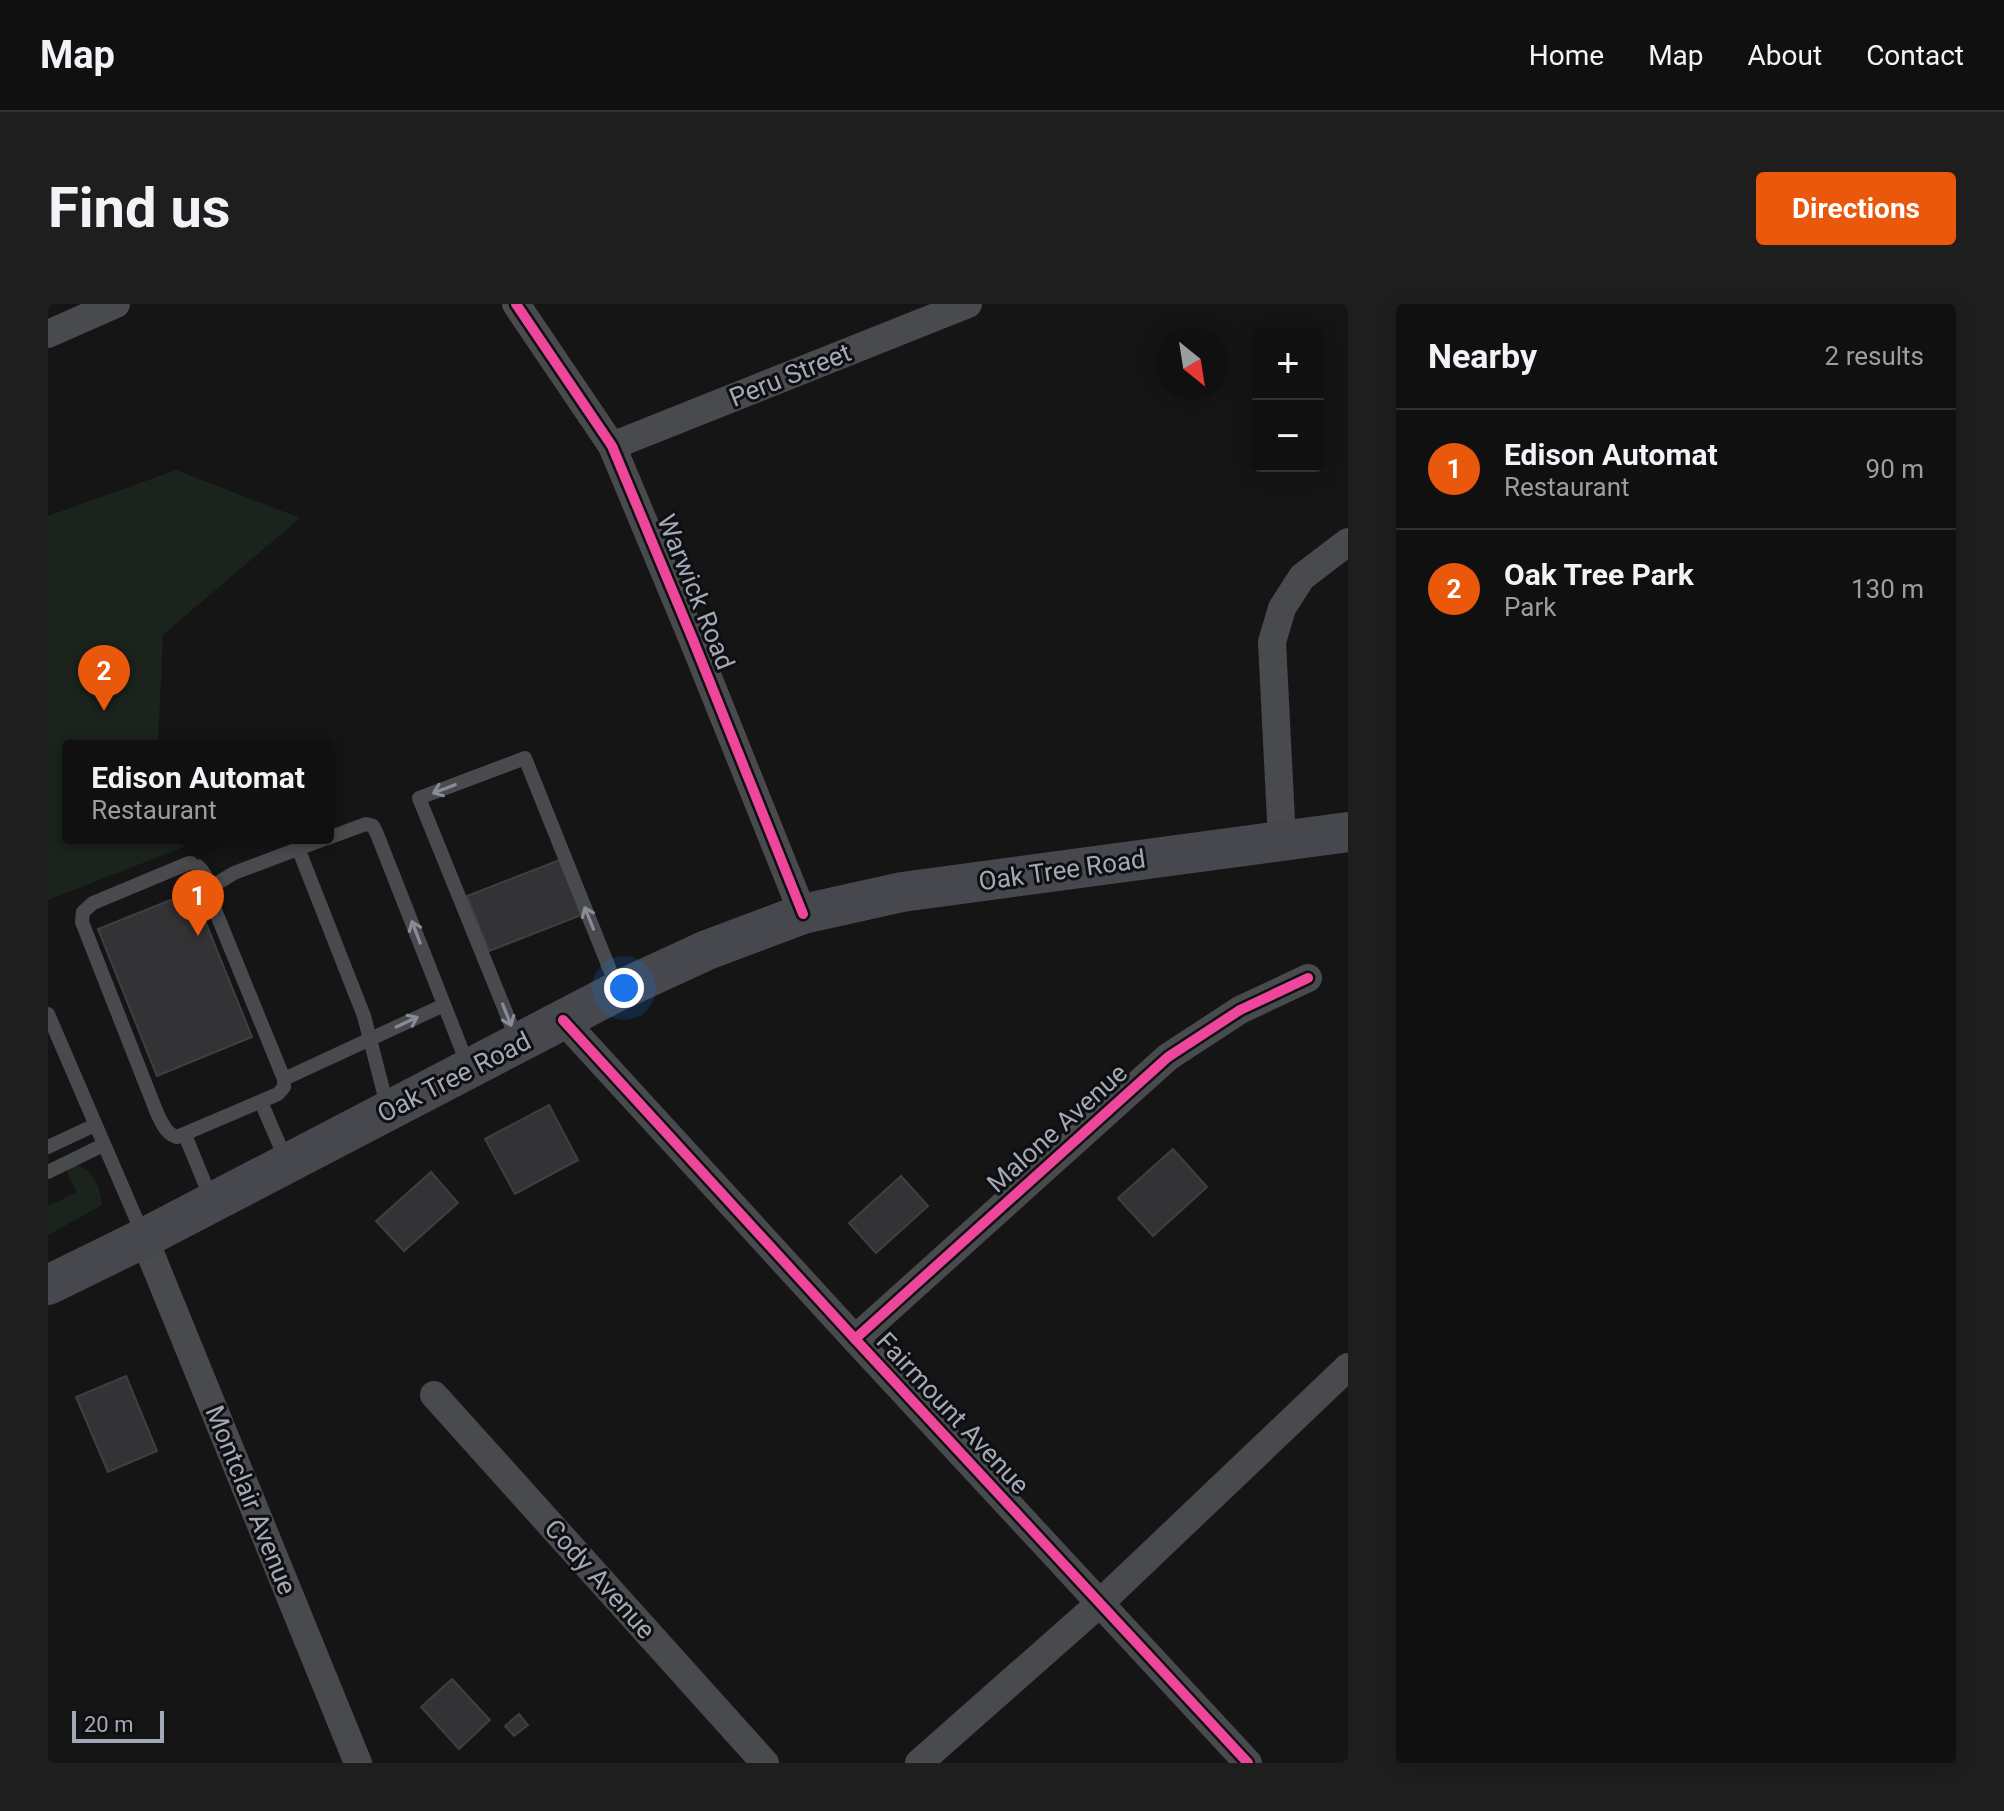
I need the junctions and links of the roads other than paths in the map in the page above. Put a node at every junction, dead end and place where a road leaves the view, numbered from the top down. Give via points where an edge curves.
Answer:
1 (116, 304) edge
2 (516, 304) edge
3 (968, 304) edge
4 (48, 334) edge
5 (612, 446) junction
6 (1348, 542) edge
7 (1348, 832) edge
8 (334, 836) edge
9 (1282, 840) junction
10 (310, 844) edge
11 (298, 848) junction
12 (213, 892) junction
13 (803, 914) junction
14 (1308, 978) dead end
15 (618, 991) junction
16 (444, 1005) junction
17 (48, 1014) edge
18 (563, 1020) junction
19 (370, 1040) junction
20 (518, 1044) junction
21 (469, 1069) junction
22 (284, 1079) junction
23 (261, 1102) junction
24 (389, 1111) junction
25 (95, 1125) junction
26 (185, 1135) junction
27 (103, 1145) junction
28 (48, 1147) edge
29 (287, 1163) junction
30 (48, 1172) edge
31 (213, 1202) junction
32 (144, 1238) junction
33 (48, 1285) edge
34 (855, 1339) junction
35 (1348, 1367) edge
36 (434, 1395) dead end
37 (1099, 1604) junction
38 (358, 1763) edge
39 (765, 1763) edge
40 (919, 1763) edge
41 (1248, 1763) edge

1 - 4 street
2 - 5 street, Warwick Road
3 - 5 street, Peru Street
5 - 13 street, Warwick Road
6 - 9 street via 1302,577 1282,608 1272,642
7 - 9 main road, Oak Tree Road
16 -> 8 lane via 373,826
9 - 13 main road, Oak Tree Road via 902,892
10 - 11 lane
11 - 12 lane via 224,877
11 - 19 lane
12 - 22 lane via 215,910
12 - 26 lane via 200,866 189,863 83,912 82,922 161,1122 171,1136
13 - 15 main road, Oak Tree Road
14 - 34 street, Malone Avenue via 1240,1010 1168,1057
15 - 18 main road, Oak Tree Road
15 -> 20 lane via 525,758 419,798
19 -> 16 lane
16 - 21 lane
17 - 25 lane
18 - 20 main road, Oak Tree Road
18 - 34 street, Fairmount Avenue
19 - 22 lane
19 - 24 lane
20 - 21 main road, Oak Tree Road
21 - 24 main road, Oak Tree Road
22 - 23 lane via 282,1091
23 - 26 lane
23 - 29 lane
24 - 29 main road, Oak Tree Road
25 - 27 lane
25 - 28 lane
26 - 31 lane
27 - 30 lane
27 - 32 lane
29 - 31 main road, Oak Tree Road
31 - 32 main road, Oak Tree Road
32 - 33 main road, Oak Tree Road
32 - 38 street, Montclair Avenue
34 - 37 street, Fairmount Avenue
35 - 37 street
36 - 39 street, Cody Avenue
37 - 40 street
37 - 41 street, Fairmount Avenue

